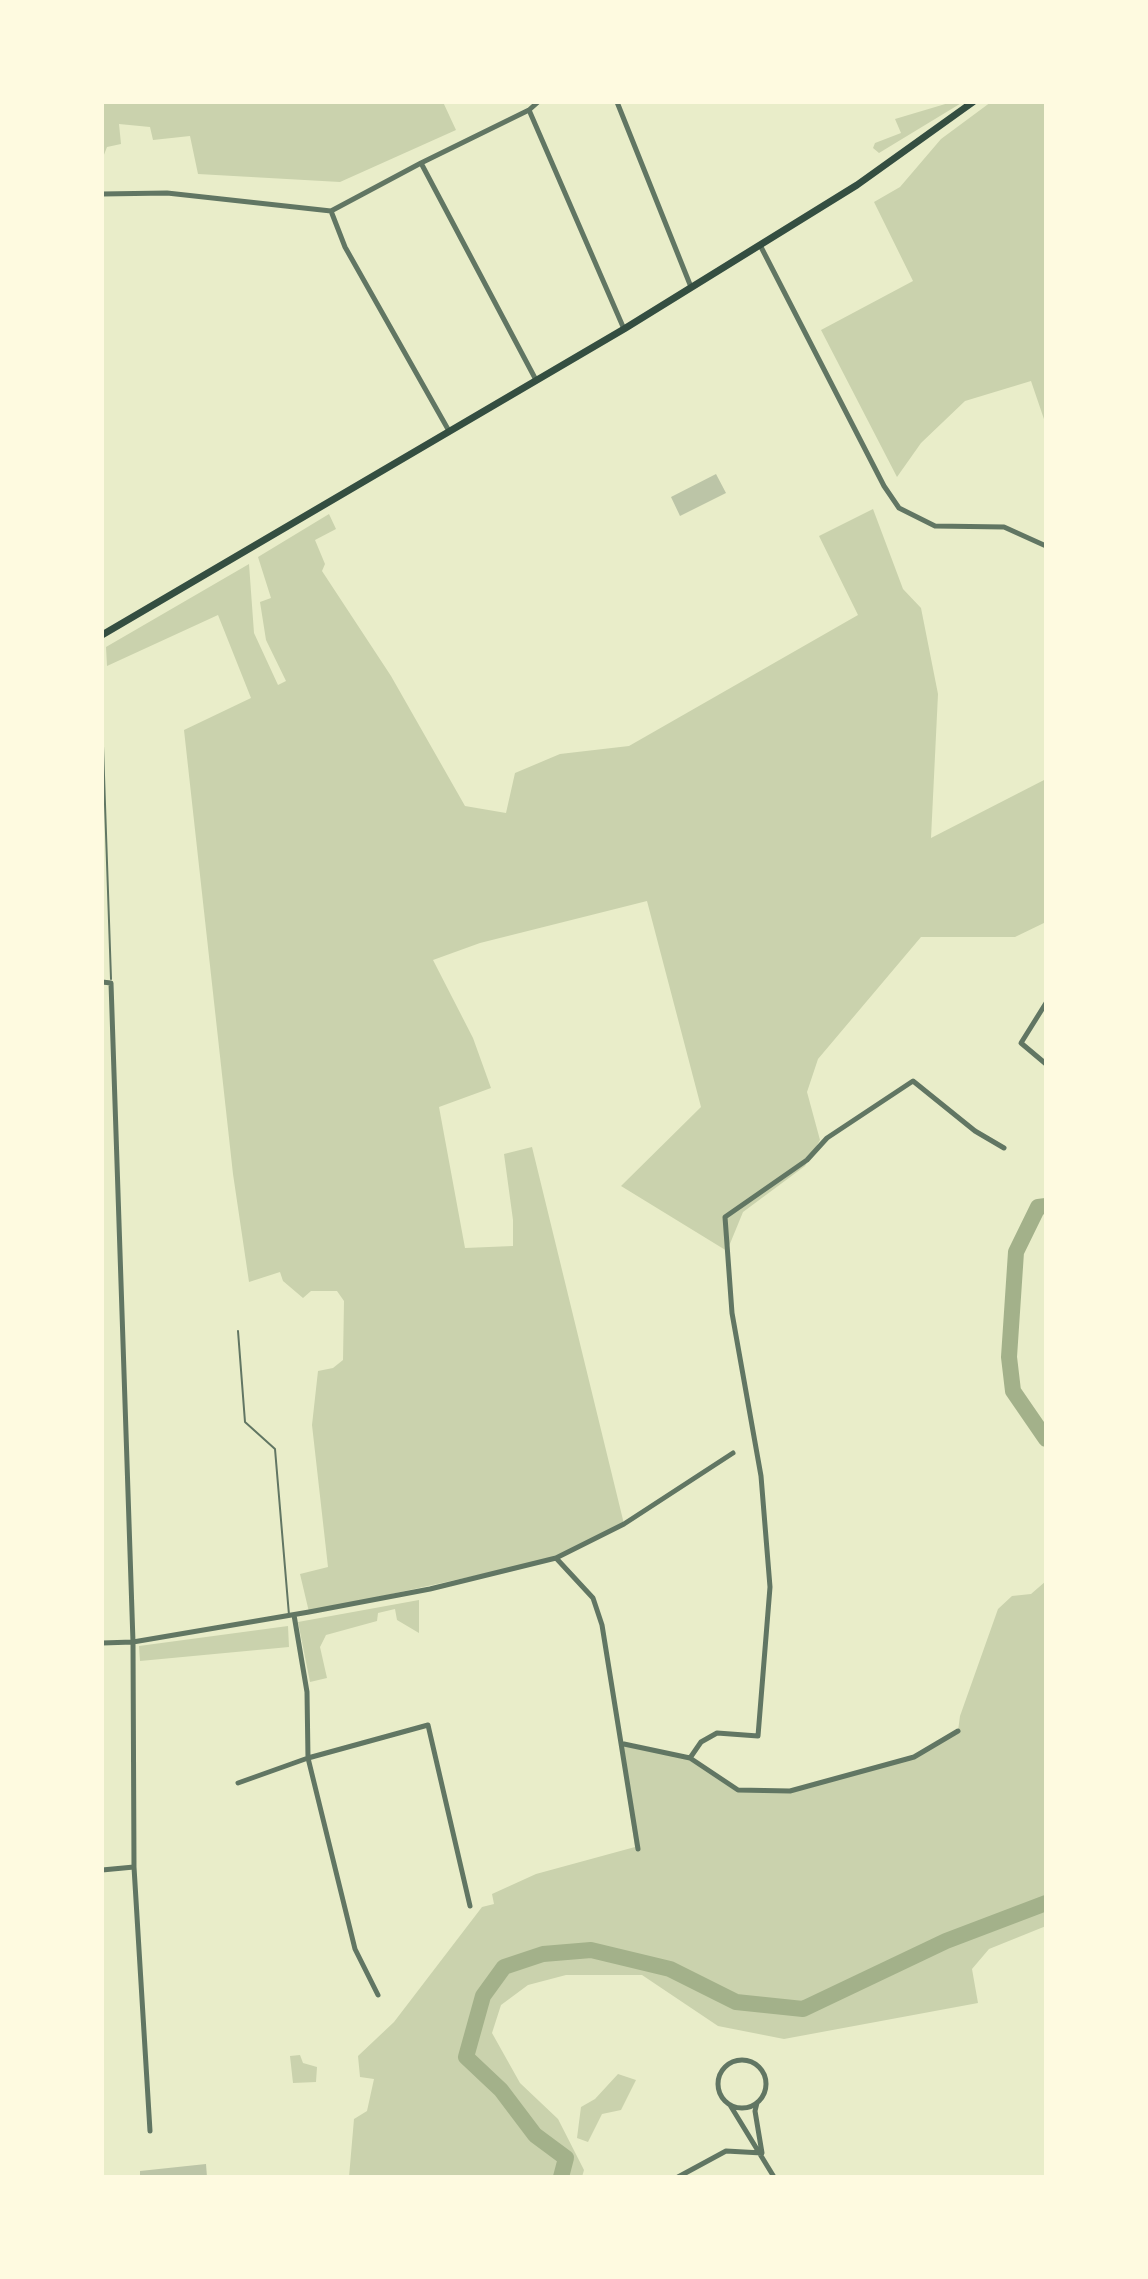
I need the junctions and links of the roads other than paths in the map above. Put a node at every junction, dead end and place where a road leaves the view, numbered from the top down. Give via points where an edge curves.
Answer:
1 (538, 102) edge
2 (617, 102) edge
3 (973, 102) edge
4 (529, 110) junction
5 (421, 163) junction
6 (102, 194) edge
7 (331, 211) junction
8 (760, 244) junction
9 (691, 287) junction
10 (624, 329) junction
11 (536, 380) junction
12 (449, 431) junction
13 (1046, 546) edge
14 (102, 635) edge
15 (102, 717) edge
16 (102, 982) edge
17 (111, 983) junction
18 (1046, 1003) edge
19 (1046, 1064) edge
20 (1004, 1148) dead end
21 (238, 1331) dead end
22 (733, 1453) dead end
23 (556, 1558) junction
24 (292, 1615) junction
25 (133, 1642) junction
26 (102, 1643) edge
27 (958, 1731) dead end
28 (624, 1744) dead end
29 (308, 1758) junction
30 (690, 1758) junction
31 (238, 1783) dead end
32 (638, 1849) dead end
33 (134, 1867) junction
34 (102, 1870) edge
35 (470, 1906) dead end
36 (378, 1995) dead end
37 (757, 2102) junction
38 (730, 2105) junction
39 (150, 2131) dead end
40 (762, 2153) junction
41 (678, 2177) edge
42 (774, 2177) edge

1 - 4 street
2 - 9 street
3 - 8 main road via 857,185
4 - 5 street
4 - 10 street
5 - 7 street
5 - 11 street
6 - 7 street via 167,193
7 - 12 street via 345,247
8 - 9 main road
8 - 13 street via 899,508 935,526 1004,527
9 - 10 main road
10 - 11 main road
11 - 12 main road
12 - 14 main road
15 - 17 lane
16 - 17 street
17 - 25 street
18 - 19 street via 1021,1043
20 - 30 street via 913,1081 827,1138 807,1160 725,1217 732,1313 761,1476 770,1587 758,1736 717,1733 701,1742
21 - 24 lane via 245,1422 275,1449
22 - 23 street via 624,1524
23 - 24 street
23 - 32 street via 593,1598 602,1625
24 - 25 street
24 - 29 street via 307,1692
25 - 26 street
25 - 33 street
27 - 30 street via 914,1757 790,1791 738,1790
28 - 30 street
29 - 31 street
29 - 35 street via 428,1725
29 - 36 street via 355,1949
33 - 34 street
33 - 39 street
37 - 38 street via 744,2108
37 - 38 street via 765,2089 764,2073 753,2062 737,2060 724,2068 718,2083
37 - 40 street
38 - 40 street
40 - 41 street via 726,2151
40 - 42 street

